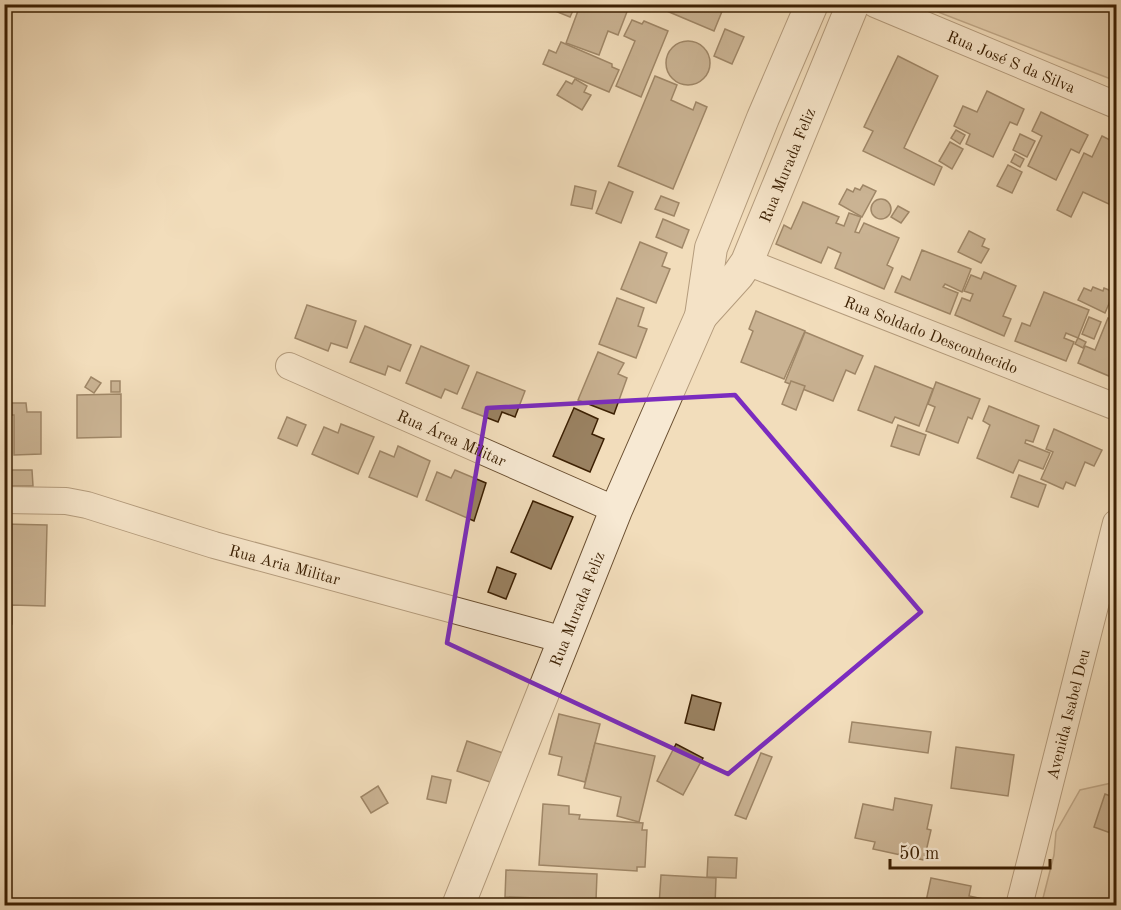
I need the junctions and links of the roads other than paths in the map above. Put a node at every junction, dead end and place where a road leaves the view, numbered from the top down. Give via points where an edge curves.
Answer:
1 (812, 4) edge
2 (853, 4) edge
3 (876, 4) edge
4 (1116, 105) edge
5 (763, 118) junction
6 (800, 133) junction
7 (747, 262) junction
8 (701, 316) junction
9 (289, 366) dead end
10 (1116, 407) edge
11 (4, 500) edge
12 (616, 510) junction
13 (1116, 523) edge
14 (1109, 577) edge
15 (564, 640) junction
16 (458, 906) edge
17 (1019, 906) edge

1 - 5 street, Rua Murada Feliz
2 - 6 street, Rua Murada Feliz
3 - 4 street, Rua José S da Silva
5 - 6 street
5 - 8 street, Rua Murada Feliz via 711,248
6 - 7 street, Rua Murada Feliz
7 - 8 street, Rua Murada Feliz
7 - 10 street, Rua Soldado Desconhecido
8 - 12 street, Rua Murada Feliz
9 - 12 street, Rua Área Militar
11 - 15 street, Rua Aria Militar via 87,505 214,545
12 - 15 street, Rua Murada Feliz
13 - 14 street, Avenida Isabel Deu
14 - 17 street, Avenida Isabel Deu
15 - 16 street, Rua Murada Feliz

